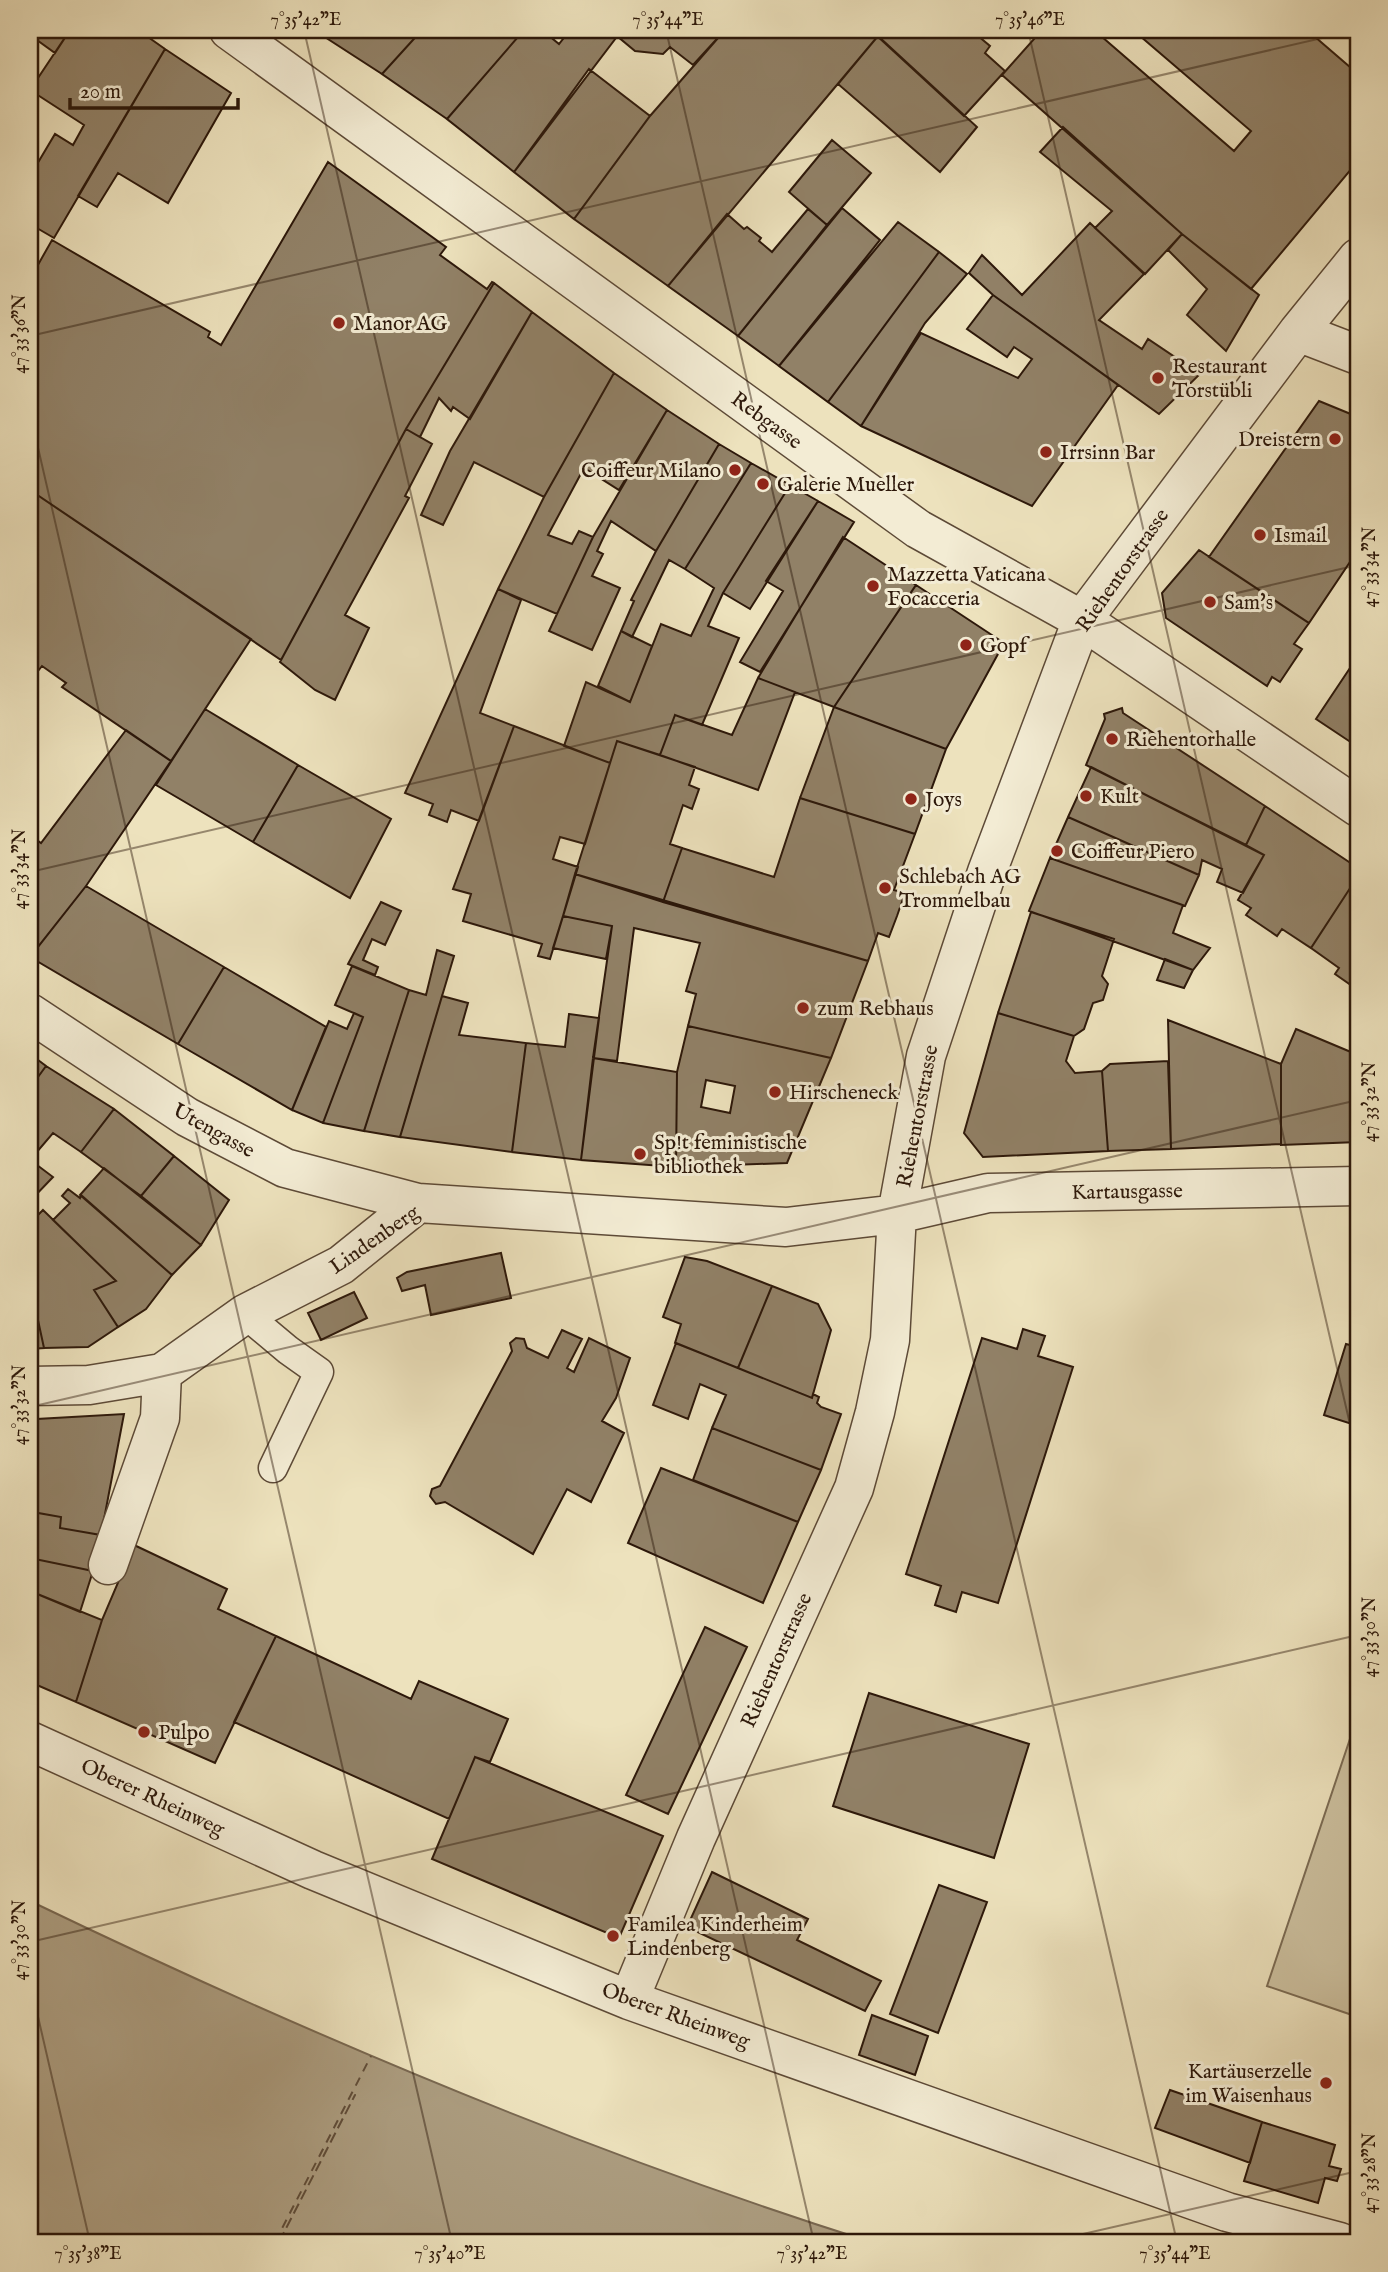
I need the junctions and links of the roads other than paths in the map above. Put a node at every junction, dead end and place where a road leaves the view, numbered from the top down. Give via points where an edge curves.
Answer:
1 (229, 30) edge
2 (1358, 258) edge
3 (1298, 331) junction
4 (1358, 355) edge
5 (1082, 620) junction
6 (1358, 807) edge
7 (30, 1013) edge
8 (1358, 1186) edge
9 (418, 1203) junction
10 (897, 1214) junction
11 (245, 1314) junction
12 (162, 1373) junction
13 (30, 1387) edge
14 (273, 1468) dead end
15 (108, 1565) dead end
16 (30, 1741) edge
17 (629, 2000) junction
18 (1340, 2242) edge

1 - 5 street, Rebgasse via 918,529
2 - 3 street, Riehentorstrasse
3 - 4 street
3 - 5 street, Riehentorstrasse
5 - 6 street, Rebgasse
5 - 10 street, Riehentorstrasse via 992,859 926,1056
7 - 9 street, Utengasse via 187,1117 285,1168
8 - 10 street, Kartausgasse via 988,1193
9 - 10 street, Lindenberg via 786,1227
9 - 11 street, Lindenberg via 341,1265
10 - 17 street, Riehentorstrasse via 890,1340 854,1488 696,1838
11 - 12 street, Lindenberg
11 - 14 lane via 319,1372
12 - 13 street via 89,1385
12 - 15 street via 160,1418
16 - 17 street, Oberer Rheinweg via 313,1870
17 - 18 street, Oberer Rheinweg via 1227,2212

